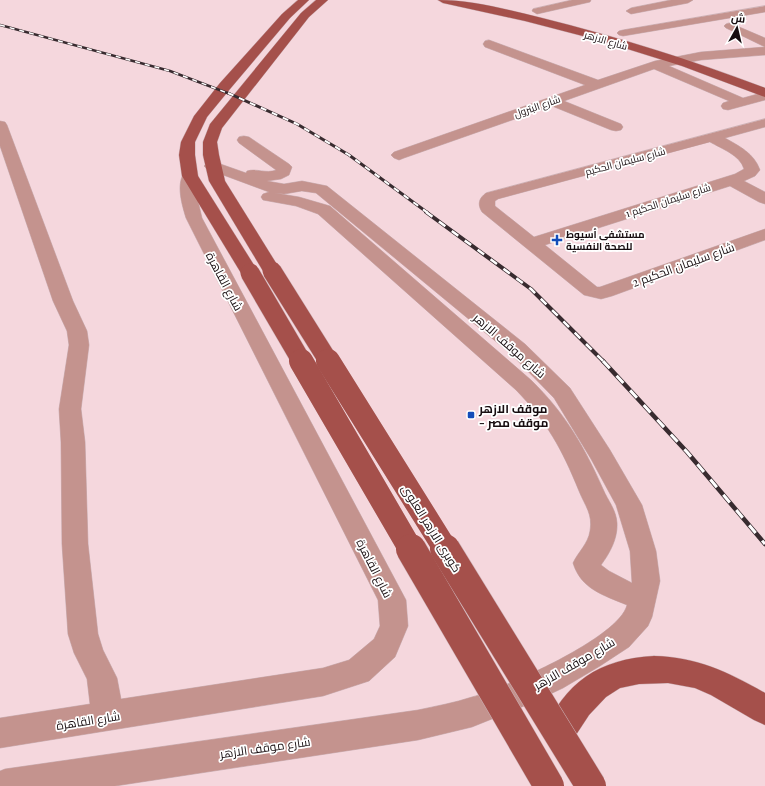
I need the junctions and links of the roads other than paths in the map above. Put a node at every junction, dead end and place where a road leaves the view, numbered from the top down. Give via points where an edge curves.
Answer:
1 (304, 0) edge
2 (323, 0) edge
3 (444, 0) edge
4 (495, 0) edge
5 (586, 0) edge
6 (688, 0) edge
7 (566, 2) edge
8 (513, 3) dead end
9 (479, 7) junction
10 (765, 9) edge
11 (631, 11) dead end
12 (537, 16) junction
13 (730, 26) dead end
14 (623, 34) junction
15 (765, 43) edge
16 (489, 44) dead end
17 (765, 51) edge
18 (701, 56) junction
19 (676, 60) junction
20 (731, 66) dead end
21 (649, 67) junction
22 (598, 85) junction
23 (765, 94) edge
24 (552, 101) junction
25 (742, 102) junction
26 (765, 123) edge
27 (0, 125) edge
28 (616, 127) dead end
29 (712, 137) junction
30 (244, 140) dead end
31 (399, 155) dead end
32 (201, 171) junction
33 (732, 180) junction
34 (765, 199) edge
35 (765, 234) edge
36 (532, 244) junction
37 (261, 272) junction
38 (536, 381) junction
39 (642, 599) junction
40 (765, 710) edge
41 (106, 717) junction
42 (0, 733) edge
43 (559, 733) junction
44 (5, 786) edge
45 (549, 786) edge
46 (591, 786) edge

1 - 32 main road, شارع القاهرة via 286,16 201,116 188,142 187,155
2 - 32 main road, شارع القاهرة via 305,15 216,128
3 - 9 main road, شارع الازهر
4 - 9 main road via 499,6
5 - 7 street
6 - 11 street
7 - 12 street
8 - 12 main road, شارع الازهر
9 - 12 main road, شارع الازهر
10 - 14 street
12 - 14 main road, شارع الازهر
12 - 19 main road, شارع الازهر
13 - 15 street
14 - 18 main road, شارع الازهر
16 - 22 street
17 - 18 street, شارع البترول
18 - 19 street, شارع البترول
18 - 20 main road, شارع الازهر
19 - 21 street, شارع البترول
19 - 23 main road, شارع الازهر
21 - 22 street, شارع البترول
21 - 25 street
21 - 25 street via 723,107
22 - 24 street, شارع البترول
23 - 25 street
24 - 28 street
24 - 31 street, شارع البترول
26 - 29 street, شارع سليمان الحكيم
27 - 41 street via 63,301 77,331 79,345 70,409 75,544 83,634 89,653 102,678
29 - 33 street, شارع سليمان الحكيم 1 via 750,162 752,170
29 - 36 street, شارع سليمان الحكيم via 492,196 487,201 488,208
30 - 32 street via 283,166 283,172 264,177
32 - 37 main road, شارع القاهرة
32 - 37 main road, شارع القاهرة via 217,181
32 - 38 street, شارع موقف الازهر via 271,188 302,186 321,190 391,258 518,349
32 - 41 street, شارع القاهرة via 188,189 194,218 392,600 394,626 385,648 358,671 323,682
33 - 34 street
33 - 36 street, شارع سليمان الحكيم 1
35 - 36 street, شارع سليمان الحكيم 2 via 600,293 591,292
37 - 43 main road, كوبرى الازهر العلوى, bridge
37 - 45 main road, bridge
38 - 39 street, شارع موقف الازهر via 562,393 602,456 629,506 643,551 646,581
38 - 39 street via 542,403 565,434 584,469 604,520 601,544 586,563 587,568 599,579
39 - 44 street, شارع موقف الازهر via 638,617 619,638 552,678 472,712 418,725
40 - 43 main road via 706,678 680,671 632,671 602,682 575,708
41 - 42 street, شارع القاهرة
43 - 46 main road, كوبرى الازهر العلوى, bridge

